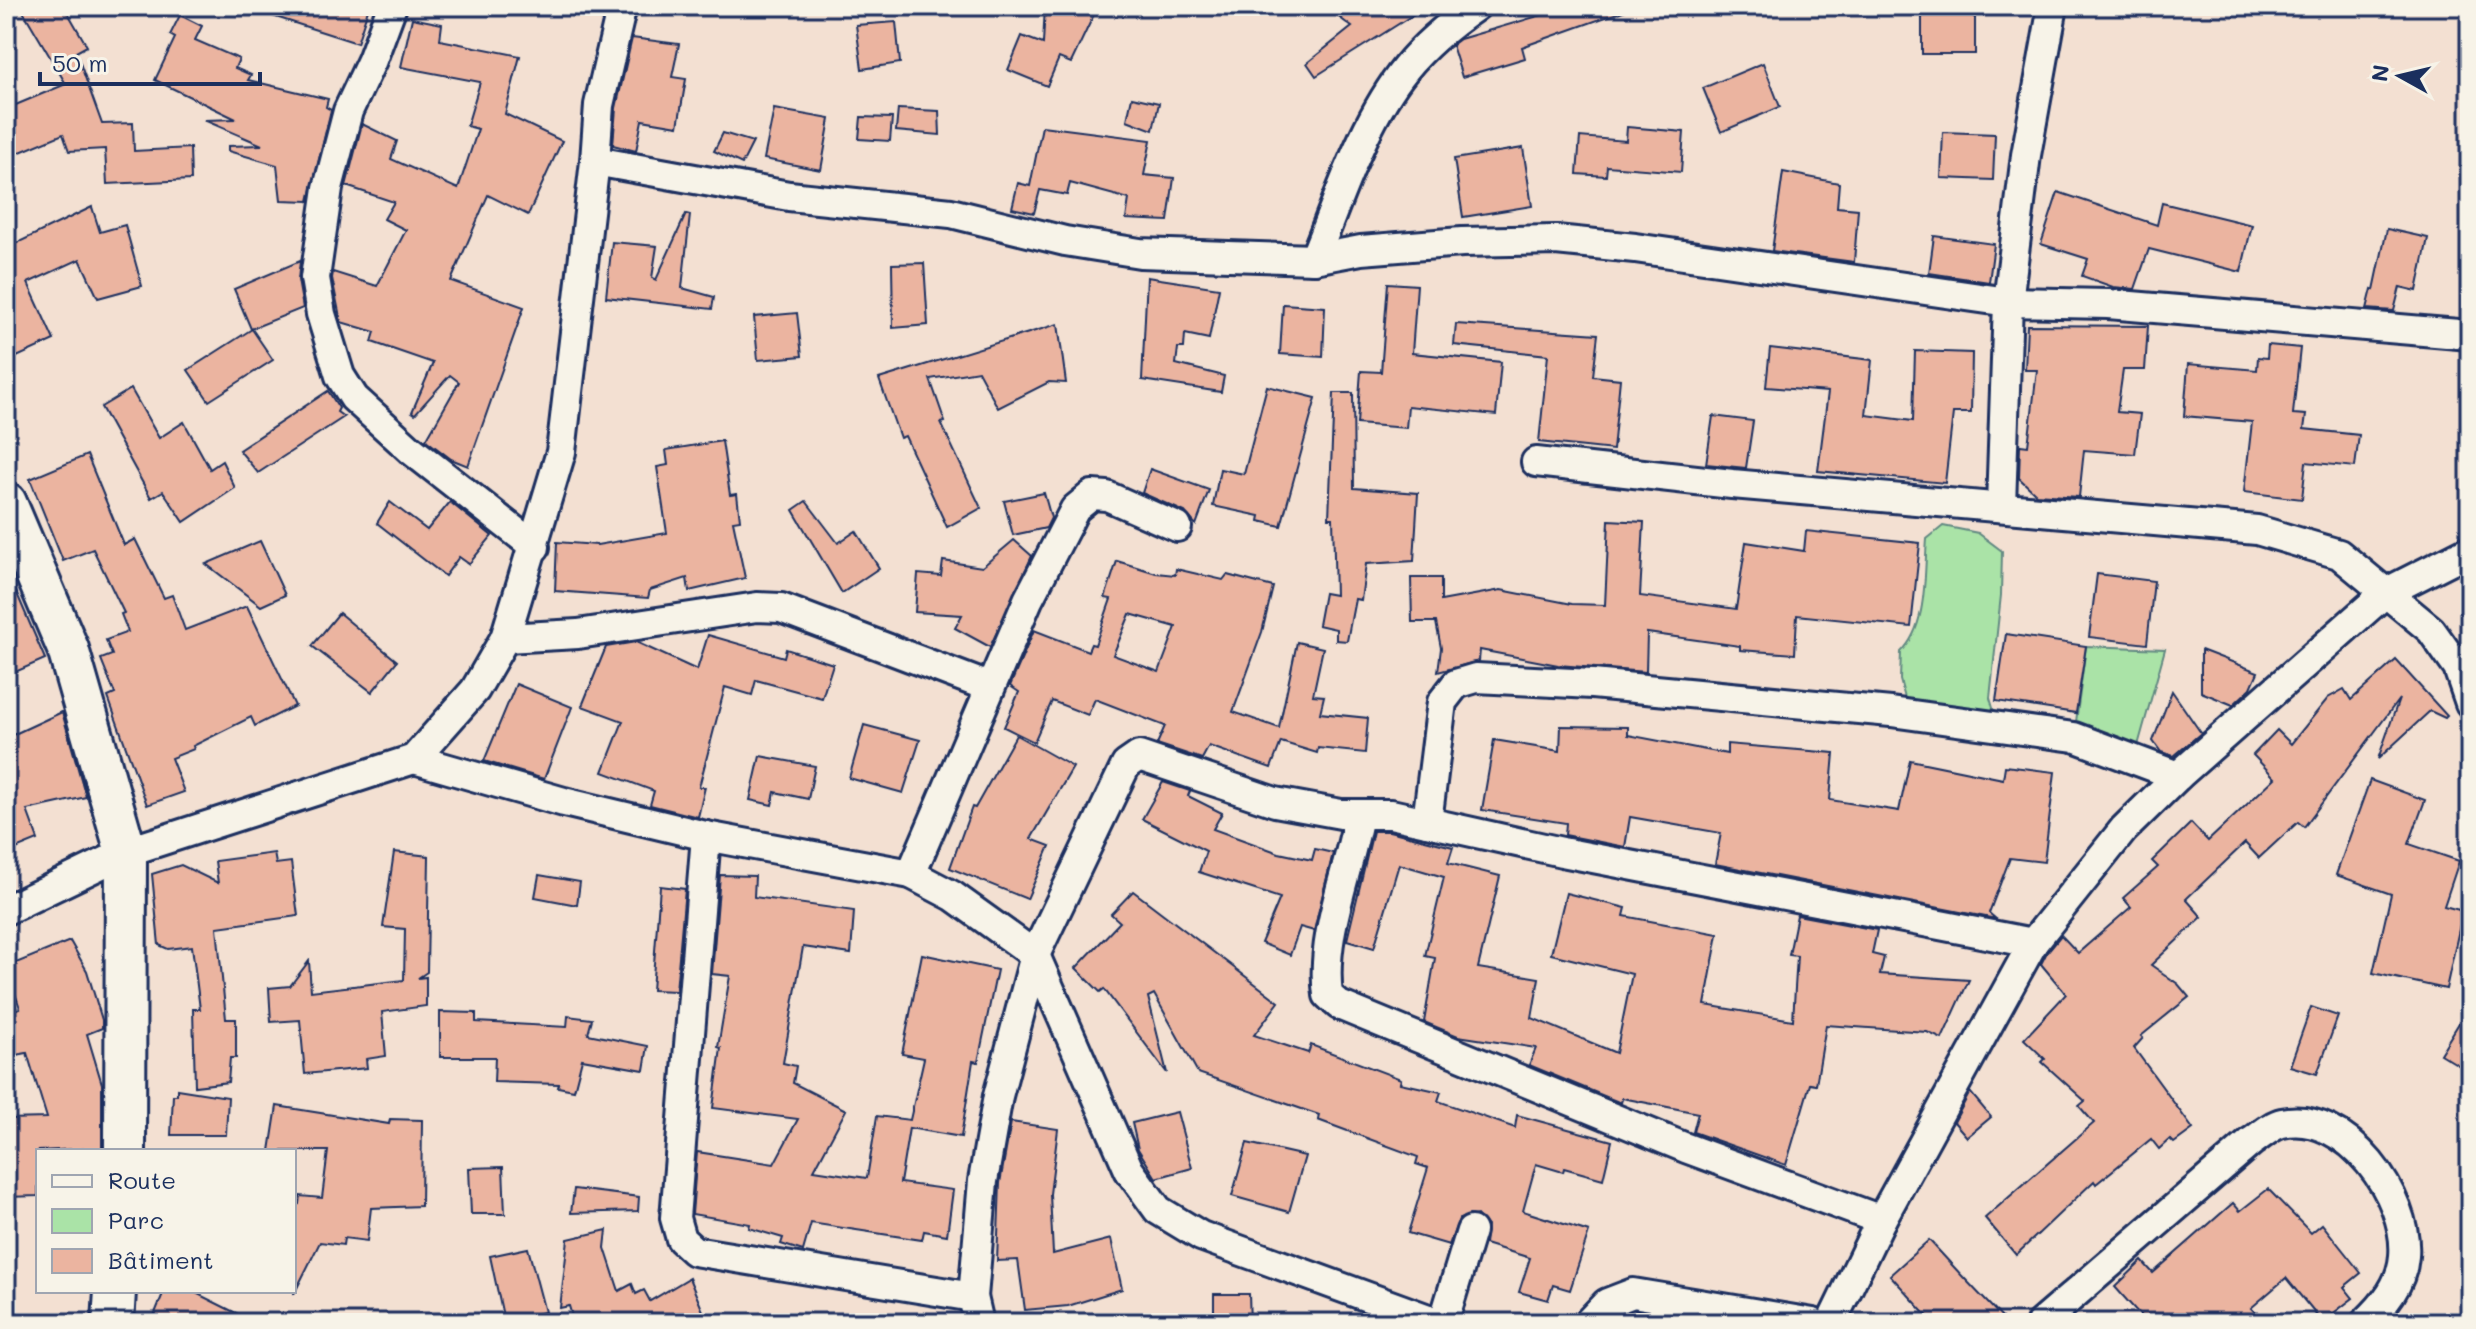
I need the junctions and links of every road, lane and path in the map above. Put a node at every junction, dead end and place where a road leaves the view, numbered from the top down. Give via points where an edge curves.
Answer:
1 (392, 6) edge
2 (622, 6) edge
3 (1476, 6) edge
4 (2053, 6) edge
5 (595, 161) junction
6 (1314, 259) junction
7 (2008, 302) junction
8 (2470, 335) edge
9 (1536, 462) dead end
10 (6, 503) edge
11 (2001, 505) junction
12 (1177, 527) dead end
13 (535, 547) junction
14 (2470, 550) edge
15 (2385, 593) junction
16 (505, 638) junction
17 (989, 687) junction
18 (2470, 703) edge
19 (414, 759) junction
20 (2178, 776) junction
21 (1359, 814) junction
22 (1427, 822) junction
23 (706, 836) junction
24 (126, 852) junction
25 (911, 874) junction
26 (6, 910) edge
27 (2033, 943) junction
28 (1035, 955) junction
29 (125, 1149) edge
30 (1881, 1220) junction
31 (1471, 1231) dead end
32 (115, 1293) edge
33 (976, 1310) edge
34 (113, 1323) edge
35 (1441, 1323) edge
36 (1588, 1323) edge
37 (1813, 1323) edge
38 (1831, 1323) edge
39 (2041, 1323) edge
40 (2365, 1323) edge

1 - 13 street via 348,111 328,188 315,278 321,314 340,376 354,398
2 - 5 street via 599,105
3 - 6 street via 1443,29 1405,69 1376,117
4 - 7 street via 2026,155
5 - 6 street via 789,196 951,213 1140,253
5 - 13 street via 561,452
6 - 7 street via 1462,242 1556,240
7 - 8 street via 2108,304
7 - 11 street
9 - 11 street
10 - 24 street via 68,649
11 - 15 street via 2257,530 2339,554
12 - 17 street via 1107,496 1092,495 1075,509
13 - 16 street
14 - 15 street
15 - 18 street via 2431,630 2458,668
15 - 20 street
16 - 17 street via 781,608
16 - 19 street via 475,690
17 - 25 street
19 - 23 street
19 - 24 street
20 - 22 street via 2074,737 1891,712 1476,678 1456,684 1442,702
20 - 27 street via 2124,829
21 - 22 street
21 - 28 street via 1275,802 1139,756 1126,765
21 - 30 street via 1326,980 1328,995 1339,1005 1686,1148
22 - 27 street
23 - 25 street
23 - 33 street via 675,1218 681,1239 694,1251
24 - 26 street
24 - 29 street
25 - 28 street via 953,896
27 - 30 street
28 - 33 street via 988,1153
28 - 35 street via 1129,1170 1158,1210 1201,1236
30 - 38 street
31 - 35 street
32 - 34 street
36 - 37 street via 1607,1303 1633,1293
39 - 40 street via 2251,1142 2281,1123 2310,1123 2338,1135 2376,1166 2399,1212 2404,1256 2389,1301

